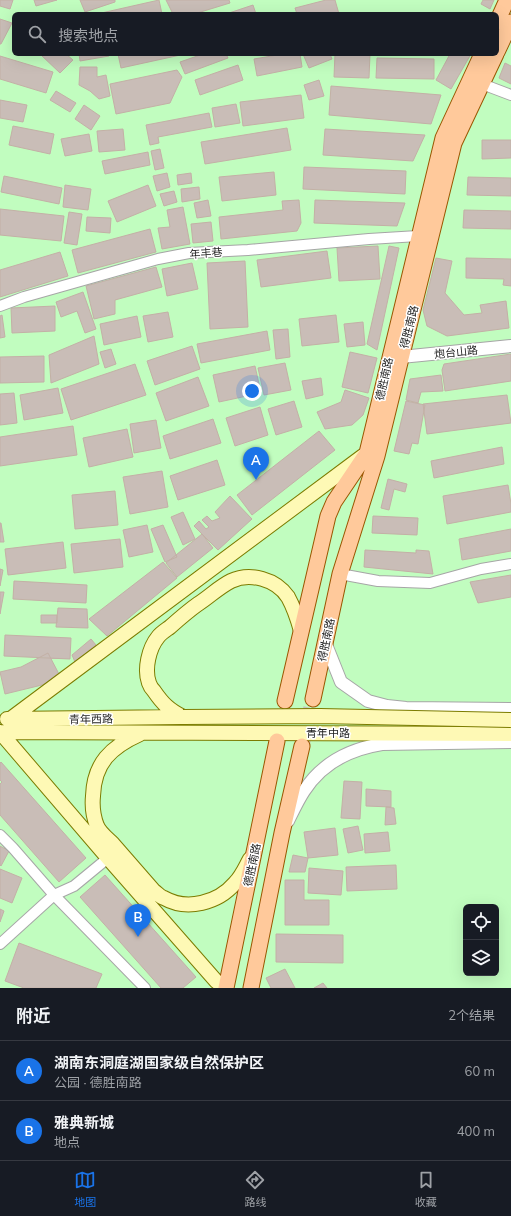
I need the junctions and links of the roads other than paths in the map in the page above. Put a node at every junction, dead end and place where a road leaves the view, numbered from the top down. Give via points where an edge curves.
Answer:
1 (507, 0) edge
2 (499, 18) edge
3 (511, 22) edge
4 (499, 49) edge
5 (481, 56) edge
6 (496, 56) edge
7 (482, 84) junction
8 (511, 95) edge
9 (418, 236) junction
10 (0, 306) edge
11 (511, 346) edge
12 (401, 357) junction
13 (367, 453) junction
14 (511, 564) edge
15 (340, 574) junction
16 (301, 631) junction
17 (325, 642) junction
18 (313, 699) tunnel mouth
19 (285, 701) dead end
20 (511, 709) edge
21 (183, 717) junction
22 (5, 719) edge
23 (511, 720) edge
24 (0, 732) edge
25 (144, 732) junction
26 (511, 734) edge
27 (276, 741) dead end
28 (511, 742) edge
29 (302, 746) tunnel mouth
30 (282, 833) junction
31 (0, 835) edge
32 (255, 848) junction
33 (108, 858) junction
34 (54, 895) junction
35 (0, 944) edge
36 (145, 988) edge
37 (225, 988) edge
38 (251, 988) edge

1 - 2 main road
3 - 4 main road, 得胜南路
5 - 9 main road, 德胜南路 via 443,138
6 - 7 main road, 得胜南路
7 - 8 street
7 - 12 main road, 得胜南路 via 454,143
9 - 10 street, 年丰巷 via 189,253 158,259
9 - 13 main road, 德胜南路
11 - 12 street, 炮台山路
12 - 15 main road, 得胜南路 via 377,456
13 - 16 main road, 德胜南路 via 334,502 328,516
13 - 22 main road
14 - 15 street via 430,583 378,581
15 - 17 main road, 得胜南路
16 - 19 main road, 德胜南路
16 - 21 main road via 287,596 272,584 258,578 241,577 230,582 193,608 158,637 147,661 149,684 161,702
17 - 18 main road, 得胜南路
17 - 20 street via 341,682 368,701 406,708
21 - 22 main road, 青年西路
21 - 23 main road, 青年中路, bridge via 320,716
24 - 25 main road, 青年西路
24 - 33 main road
25 - 26 main road, 青年中路
25 - 32 main road via 117,746 105,759 96,773 92,808 97,827 154,890 163,898 189,905 215,899 238,880
27 - 32 main road, 德胜南路
28 - 30 street via 382,744 343,755 330,763 304,790
29 - 30 main road, 德胜南路
30 - 38 main road, 德胜南路
31 - 34 street
32 - 37 main road, 德胜南路
33 - 34 street via 74,886
33 - 37 main road via 216,981
34 - 35 street
34 - 36 street

